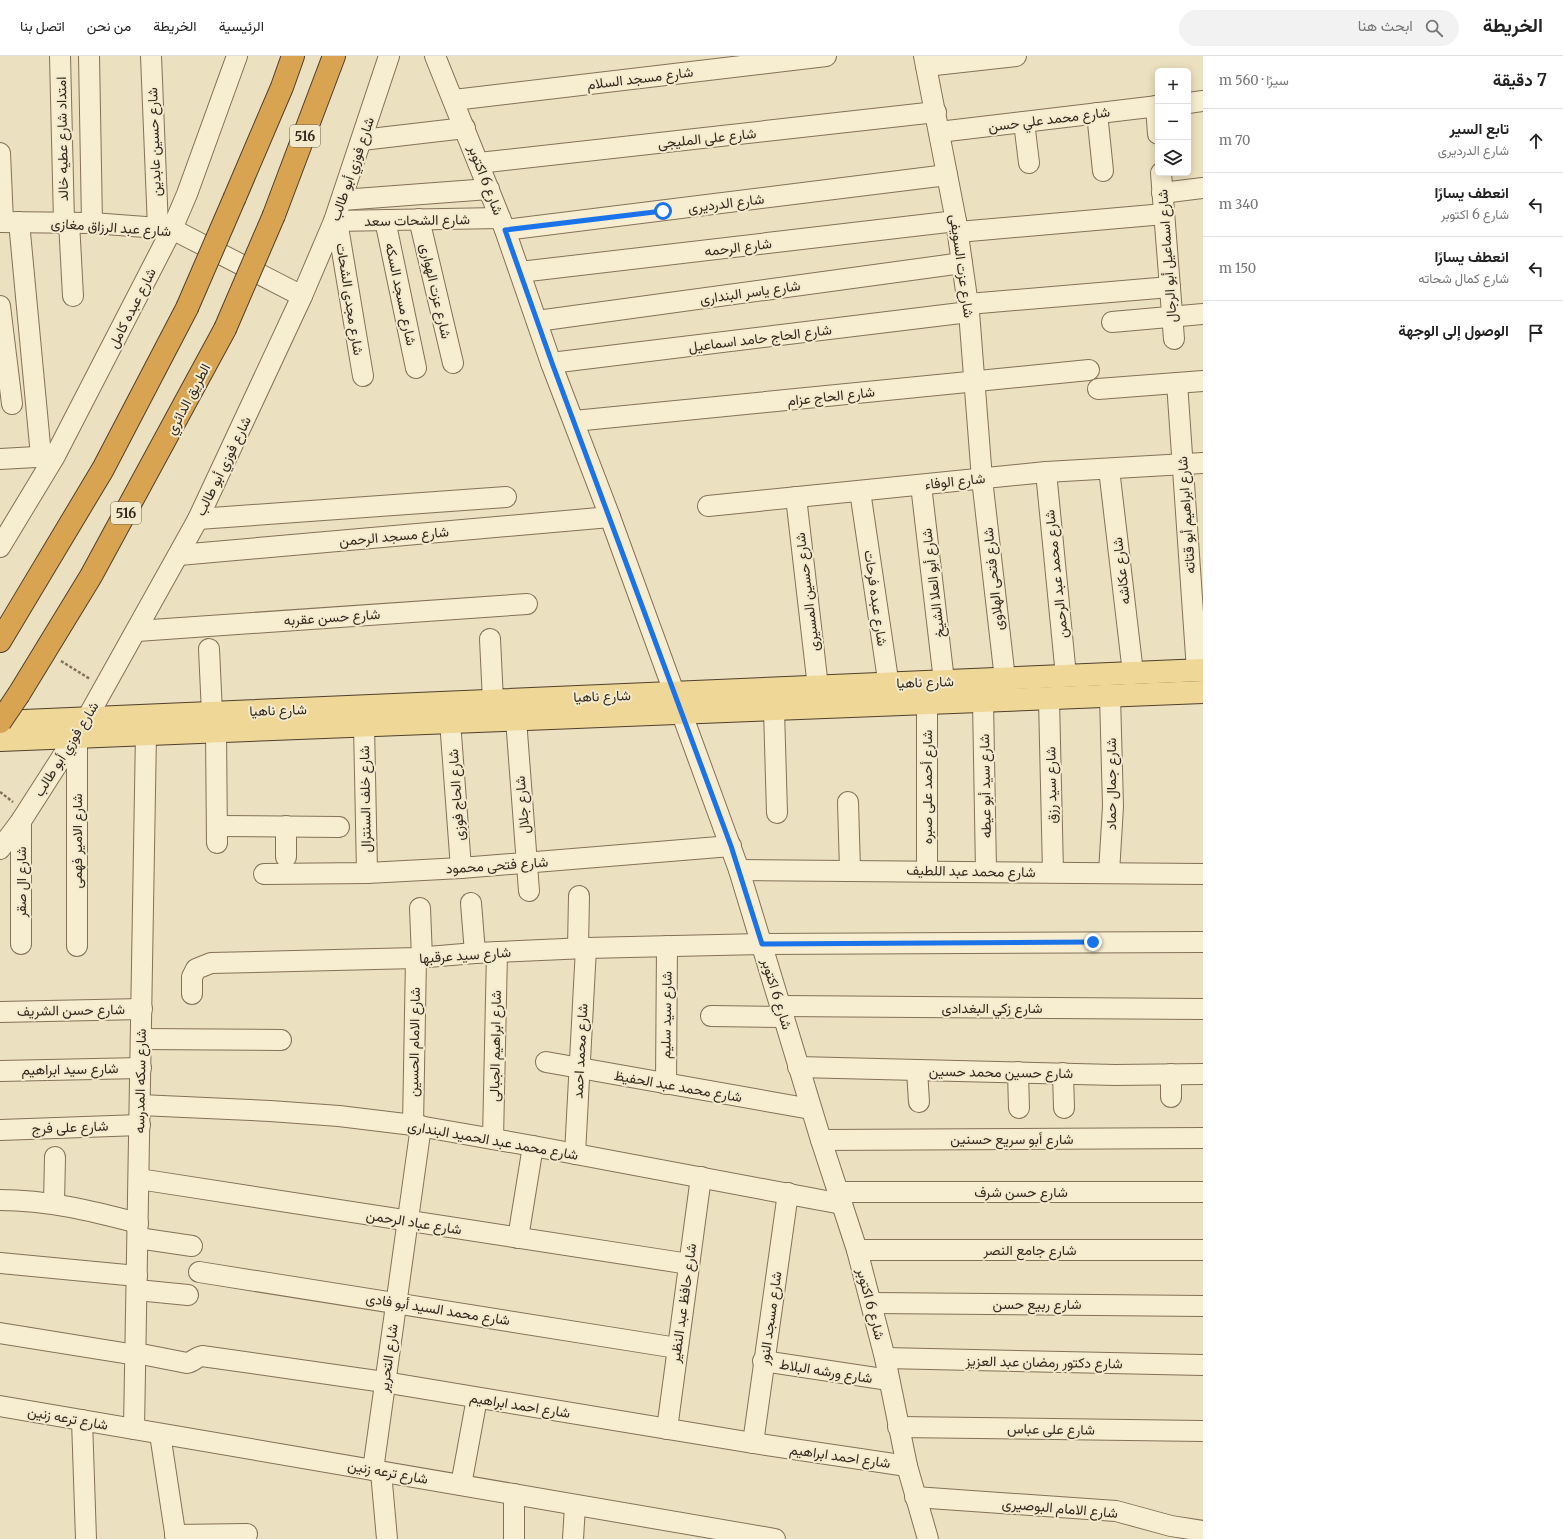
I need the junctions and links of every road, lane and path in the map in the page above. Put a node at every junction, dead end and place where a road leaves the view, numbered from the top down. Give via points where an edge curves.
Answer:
1 (60, 56) edge
2 (89, 56) edge
3 (151, 56) edge
4 (237, 56) edge
5 (293, 56) edge
6 (334, 56) edge
7 (390, 56) edge
8 (435, 56) edge
9 (826, 56) edge
10 (1016, 56) edge
11 (925, 61) edge
12 (454, 100) junction
13 (1203, 101) edge
14 (1191, 103) edge
15 (1155, 106) edge
16 (936, 112) junction
17 (1097, 113) junction
18 (1024, 122) junction
19 (465, 128) junction
20 (939, 132) junction
21 (362, 140) junction
22 (0, 153) edge
23 (479, 164) junction
24 (1029, 164) dead end
25 (1103, 171) dead end
26 (947, 175) junction
27 (1161, 176) edge
28 (1203, 188) edge
29 (490, 189) junction
30 (1162, 194) junction
31 (342, 200) junction
32 (1164, 214) junction
33 (419, 219) junction
34 (385, 220) junction
35 (336, 221) junction
36 (8, 222) edge
37 (66, 222) junction
38 (92, 223) junction
39 (503, 224) junction
40 (957, 226) junction
41 (165, 229) junction
42 (962, 263) junction
43 (520, 272) junction
44 (1170, 287) junction
45 (73, 296) dead end
46 (302, 296) junction
47 (0, 306) edge
48 (968, 308) junction
49 (1203, 314) edge
50 (1172, 317) junction
51 (537, 321) junction
52 (1112, 322) dead end
53 (1174, 339) dead end
54 (453, 363) dead end
55 (552, 363) junction
56 (416, 368) dead end
57 (1088, 370) dead end
58 (363, 376) dead end
59 (1203, 381) edge
60 (975, 382) junction
61 (1177, 383) junction
62 (1098, 389) dead end
63 (12, 404) dead end
64 (574, 421) junction
65 (48, 456) junction
66 (0, 458) edge
67 (1203, 463) edge
68 (1183, 464) junction
69 (1108, 469) junction
70 (1046, 472) junction
71 (982, 479) junction
72 (921, 485) junction
73 (860, 491) junction
74 (506, 497) dead end
75 (796, 497) junction
76 (708, 506) dead end
77 (610, 517) junction
78 (9, 518) edge
79 (198, 519) junction
80 (0, 547) edge
81 (179, 555) junction
82 (527, 604) dead end
83 (137, 631) junction
84 (490, 639) dead end
85 (0, 641) edge
86 (209, 649) dead end
87 (45, 651) junction
88 (1200, 670) edge
89 (1133, 673) junction
90 (1066, 676) junction
91 (1005, 678) junction
92 (944, 681) junction
93 (888, 684) junction
94 (818, 686) junction
95 (104, 688) junction
96 (1203, 692) edge
97 (673, 693) junction
98 (1110, 696) junction
99 (1049, 698) junction
100 (492, 700) junction
101 (983, 701) junction
102 (927, 704) junction
103 (891, 705) junction
104 (774, 710) junction
105 (411, 714) junction
106 (681, 714) junction
107 (516, 718) junction
108 (450, 721) junction
109 (0, 722) edge
110 (214, 722) junction
111 (364, 724) junction
112 (79, 730) junction
113 (146, 733) junction
114 (0, 740) edge
115 (848, 802) dead end
116 (777, 814) dead end
117 (21, 821) junction
118 (286, 826) junction
119 (339, 827) dead end
120 (731, 846) junction
121 (0, 849) edge
122 (286, 858) dead end
123 (527, 864) junction
124 (461, 868) junction
125 (739, 870) junction
126 (850, 870) junction
127 (927, 870) junction
128 (986, 871) junction
129 (1053, 872) junction
130 (1108, 873) junction
131 (264, 874) dead end
132 (367, 874) junction
133 (1203, 874) edge
134 (529, 891) dead end
135 (579, 896) dead end
136 (471, 903) dead end
137 (420, 908) dead end
138 (1203, 942) edge
139 (21, 944) dead end
140 (762, 944) junction
141 (77, 946) dead end
142 (667, 946) junction
143 (582, 948) junction
144 (497, 952) junction
145 (475, 953) junction
146 (419, 958) junction
147 (192, 994) dead end
148 (142, 1009) junction
149 (1203, 1009) edge
150 (0, 1012) edge
151 (782, 1012) junction
152 (711, 1016) dead end
153 (141, 1039) junction
154 (281, 1040) dead end
155 (546, 1062) dead end
156 (798, 1067) junction
157 (140, 1068) junction
158 (580, 1068) junction
159 (0, 1070) edge
160 (917, 1070) junction
161 (1018, 1072) junction
162 (1063, 1073) junction
163 (1171, 1074) junction
164 (1203, 1074) edge
165 (666, 1084) junction
166 (1171, 1097) dead end
167 (919, 1102) dead end
168 (1019, 1108) dead end
169 (1064, 1108) dead end
170 (811, 1109) junction
171 (140, 1115) junction
172 (417, 1126) junction
173 (0, 1130) edge
174 (1203, 1138) edge
175 (492, 1139) junction
176 (821, 1140) junction
177 (532, 1146) junction
178 (575, 1154) junction
179 (56, 1157) dead end
180 (701, 1177) junction
181 (139, 1179) junction
182 (1203, 1192) edge
183 (788, 1193) junction
184 (840, 1198) junction
185 (0, 1200) edge
186 (54, 1203) junction
187 (408, 1221) junction
188 (138, 1231) junction
189 (518, 1238) junction
190 (192, 1246) dead end
191 (857, 1250) junction
192 (1203, 1250) edge
193 (0, 1263) edge
194 (689, 1264) junction
195 (199, 1272) dead end
196 (137, 1283) junction
197 (188, 1295) dead end
198 (396, 1302) junction
199 (872, 1303) junction
200 (1203, 1306) edge
201 (0, 1333) edge
202 (677, 1348) junction
203 (136, 1354) junction
204 (885, 1358) junction
205 (764, 1361) junction
206 (1203, 1365) edge
207 (889, 1380) junction
208 (384, 1382) junction
209 (477, 1398) junction
210 (0, 1406) edge
211 (82, 1420) junction
212 (898, 1426) junction
213 (134, 1429) junction
214 (667, 1429) junction
215 (1203, 1431) edge
216 (160, 1434) junction
217 (753, 1443) junction
218 (907, 1466) junction
219 (377, 1471) junction
220 (461, 1485) junction
221 (514, 1494) junction
222 (915, 1497) junction
223 (575, 1506) junction
224 (1203, 1531) edge
225 (1169, 1532) edge
226 (247, 1534) dead end
227 (743, 1536) edge
228 (175, 1537) edge
229 (86, 1539) edge
230 (386, 1539) edge
231 (514, 1539) edge
232 (573, 1539) edge
233 (775, 1539) edge
234 (928, 1539) edge

1 - 37 street, امتداد شارع عطيه خالد
2 - 38 street
3 - 41 street, شارع حسين عابدين
4 - 41 street, شارع عبده كامل via 188,194
5 - 85 highway, bridge via 187,308 103,469
6 - 87 highway, الطريق الدائري / 516, bridge via 274,215 225,329 91,576
7 - 21 street, شارع فوزي أبو طالب
8 - 12 street, شارع 6 اكتوبر
9 - 12 street, شارع مسجد السلام
10 - 11 street
11 - 16 street, شارع عزت السويفى
12 - 19 street, شارع 6 اكتوبر
13 - 14 street
15 - 17 street, شارع محمد علي حسن
16 - 20 street, شارع عزت السويفى
16 - 23 street, شارع على المليجى
17 - 18 street, شارع محمد علي حسن
17 - 25 street
18 - 20 street, شارع محمد علي حسن
18 - 24 street
19 - 21 street
19 - 23 street, شارع 6 اكتوبر
20 - 26 street, شارع عزت السويفى
21 - 31 street, شارع فوزي أبو طالب
22 - 36 street
23 - 29 street, شارع 6 اكتوبر
26 - 39 street, شارع الدرديرى
26 - 40 street, شارع عزت السويفى
27 - 30 street, شارع اسماعيل أبو الرجال
28 - 30 street
29 - 31 street
29 - 39 street, شارع 6 اكتوبر
30 - 32 street, شارع اسماعيل أبو الرجال
31 - 35 street, شارع فوزي أبو طالب
32 - 40 street, شارع الرحمه
32 - 44 street, شارع اسماعيل أبو الرجال
33 - 34 street, شارع الشحات سعد
33 - 39 street, شارع الشحات سعد
33 - 54 street, شارع عزت الهوارى
34 - 35 street, شارع الشحات سعد
34 - 56 street, شارع مسجد السكه
35 - 46 street, شارع فوزي أبو طالب
35 - 58 street, شارع مجدى الشحات
36 - 37 street, شارع عبد الرزاق مغازى
36 - 65 street
37 - 38 street, شارع عبد الرزاق مغازى
37 - 45 street, امتداد شارع عطيه خالد
38 - 41 street, شارع عبد الرزاق مغازى
39 - 43 street, شارع 6 اكتوبر
40 - 42 street, شارع عزت السويفى
40 - 43 street, شارع الرحمه
41 - 46 street, شارع عبد الرزاق مغازى
41 - 65 street, شارع عبده كامل
42 - 48 street, شارع عزت السويفى
42 - 51 street, شارع ياسر البندارى
43 - 51 street, شارع 6 اكتوبر
44 - 48 street, شارع الحاج حامد اسماعيل
44 - 50 street, شارع اسماعيل أبو الرجال
46 - 79 street, شارع فوزي أبو طالب
47 - 63 street
48 - 55 street, شارع الحاج حامد اسماعيل
48 - 60 street, شارع عزت السويفى
49 - 50 street
50 - 52 street
50 - 53 street, شارع اسماعيل أبو الرجال
51 - 55 street, شارع 6 اكتوبر
55 - 64 street, شارع 6 اكتوبر
57 - 60 street, شارع الحاج عزام
59 - 61 street
60 - 64 street, شارع الحاج عزام
60 - 71 street, شارع عزت السويفى
61 - 62 street
61 - 68 street, شارع ابراهيم أبو قتاته
64 - 77 street, شارع 6 اكتوبر
65 - 66 street
65 - 78 street, شارع عبده كامل
67 - 68 street, شارع الوفاء
68 - 69 street, شارع الوفاء
68 - 88 street, شارع ابراهيم أبو قتاته
69 - 70 street, شارع الوفاء
69 - 89 street, شارع عكاشه
70 - 71 street, شارع الوفاء
70 - 90 street, شارع محمد عبد الرحمن
71 - 72 street, شارع الوفاء
71 - 91 street, شارع فتحى الهلاوى
72 - 73 street, شارع الوفاء
72 - 92 street, شارع أبو العلا الشيخ
73 - 75 street, شارع الوفاء
73 - 93 street, شارع عبده فرحات
74 - 79 street
75 - 76 street, شارع الوفاء
75 - 94 street, شارع حسين المسيرى
77 - 81 street, شارع مسجد الرحمن
77 - 97 street, شارع 6 اكتوبر
78 - 80 street, شارع عبده كامل
79 - 81 street, شارع فوزي أبو طالب
81 - 83 street, شارع فوزي أبو طالب
82 - 83 street, شارع حسن عقربه
83 - 95 street, شارع فوزي أبو طالب
84 - 100 street
86 - 110 street
87 - 95 path
87 - 109 highway, الطريق الدائري / 516, bridge
88 - 89 main road, شارع ناهيا
89 - 90 main road, شارع ناهيا
90 - 91 main road, شارع ناهيا
91 - 92 main road, شارع ناهيا
92 - 93 main road, شارع ناهيا
93 - 94 main road, شارع ناهيا
93 - 103 street, شارع عبده فرحات
94 - 97 main road, شارع ناهيا
95 - 112 street, شارع فوزي أبو طالب
96 - 98 main road, شارع ناهيا
97 - 100 main road, شارع ناهيا
97 - 106 street, شارع 6 اكتوبر
98 - 99 main road, شارع ناهيا
98 - 130 street, شارع جمال حماد via 1113,806
99 - 101 main road, شارع ناهيا
99 - 129 street, شارع سيد رزق
100 - 105 main road, شارع ناهيا
101 - 102 main road, شارع ناهيا
101 - 128 street, شارع سيد أبو عيطه
102 - 103 main road, شارع ناهيا
102 - 127 street, شارع أحمد على صبره
103 - 104 main road, شارع ناهيا
104 - 106 main road, شارع ناهيا
104 - 116 street
105 - 108 main road, شارع ناهيا
105 - 110 main road, شارع ناهيا
105 - 111 main road, شارع ناهيا
106 - 107 main road, شارع ناهيا
106 - 120 street, شارع 6 اكتوبر
107 - 108 main road, شارع ناهيا
107 - 123 street, شارع جلال
108 - 124 street, شارع الحاج فوزى
109 - 112 main road, شارع ناهيا
110 - 111 main road, شارع ناهيا
110 - 112 main road, شارع ناهيا
110 - 113 main road, شارع ناهيا
110 - 118 street via 217,834
111 - 132 street, شارع خلف السنترال
112 - 113 main road, شارع ناهيا
112 - 114 main road, شارع ناهيا
112 - 117 street, شارع فوزي أبو طالب
112 - 141 street, شارع الامير فهمى
113 - 148 street, شارع سكه المدرسه
115 - 126 street
117 - 121 street, شارع فوزي أبو طالب
117 - 139 street, شارع ال صقر
118 - 119 street
118 - 122 street
120 - 123 street, شارع فتحى محمود
120 - 125 street, شارع 6 اكتوبر
123 - 124 street, شارع فتحى محمود
123 - 134 street, شارع جلال
124 - 132 street, شارع فتحى محمود
125 - 126 street, شارع محمد عبد اللطيف
125 - 140 street, شارع 6 اكتوبر
126 - 127 street, شارع محمد عبد اللطيف
127 - 128 street, شارع محمد عبد اللطيف
128 - 129 street, شارع محمد عبد اللطيف
129 - 130 street, شارع محمد عبد اللطيف
130 - 133 street, شارع محمد عبد اللطيف
131 - 132 street, شارع فتحى محمود
135 - 143 street, شارع محمد احمد
136 - 145 street
137 - 146 street, شارع الامام الحسين
138 - 140 street, شارع سيد عرقبها
140 - 142 street, شارع سيد عرقبها
140 - 151 street, شارع 6 اكتوبر
142 - 143 street, شارع سيد عرقبها
142 - 165 street, شارع سيد سليم
143 - 144 street, شارع سيد عرقبها
143 - 158 street, شارع محمد احمد
144 - 145 street, شارع سيد عرقبها
144 - 175 street, شارع ابراهيم الجبالى
145 - 146 street, شارع سيد عرقبها
146 - 147 street, شارع سيد عرقبها via 211,963 196,969 192,977
146 - 172 street, شارع الامام الحسين
148 - 150 street, شارع حسن الشريف
148 - 153 street, شارع سكه المدرسه
149 - 151 street, شارع زكي البغدادى
151 - 152 street, شارع زكي البغدادى
151 - 156 street, شارع 6 اكتوبر
153 - 154 street
153 - 157 street, شارع سكه المدرسه
155 - 158 street, شارع محمد عبد الحفيظ
156 - 160 street, شارع حسين محمد حسين
156 - 170 street, شارع 6 اكتوبر
157 - 159 street, شارع سيد ابراهيم
157 - 171 street, شارع سكه المدرسه
158 - 165 street, شارع محمد عبد الحفيظ
158 - 178 street, شارع محمد احمد
160 - 161 street, شارع حسين محمد حسين
160 - 167 street
161 - 162 street, شارع حسين محمد حسين
161 - 168 street
162 - 163 street, شارع حسين محمد حسين
162 - 169 street
163 - 164 street, شارع حسين محمد حسين
163 - 166 street
165 - 170 street, شارع محمد عبد الحفيظ
170 - 176 street, شارع 6 اكتوبر
171 - 172 street, شارع محمد عبد الحميد البندارى via 270,1111 339,1116
171 - 173 street, شارع على فرج
171 - 181 street, شارع سكه المدرسه
172 - 175 street, شارع محمد عبد الحميد البندارى
172 - 187 street, شارع التحرير
174 - 176 street, شارع أبو سريع حسنين
175 - 177 street, شارع محمد عبد الحميد البندارى
176 - 184 street, شارع 6 اكتوبر
177 - 178 street, شارع محمد عبد الحميد البندارى
177 - 189 street
178 - 180 street, شارع محمد عبد الحميد البندارى
179 - 186 street
180 - 183 street, شارع محمد عبد الحميد البندارى
180 - 194 street, شارع حافظ عبد النظير
181 - 187 street, شارع عباد الرحمن
181 - 188 street, شارع سكه المدرسه
182 - 184 street, شارع حسن شرف
183 - 184 street, شارع محمد عبد الحميد البندارى
183 - 205 street, شارع مسجد النور
184 - 191 street, شارع 6 اكتوبر
185 - 186 street
186 - 188 street
187 - 189 street, شارع عباد الرحمن
187 - 198 street, شارع التحرير
188 - 190 street
188 - 196 street, شارع سكه المدرسه
189 - 194 street, شارع عباد الرحمن
191 - 192 street, شارع جامع النصر
191 - 199 street, شارع 6 اكتوبر
193 - 196 street
194 - 202 street, شارع حافظ عبد النظير
195 - 198 street, شارع محمد السيد أبو فادى
196 - 197 street
196 - 203 street, شارع سكه المدرسه
198 - 202 street, شارع محمد السيد أبو فادى
198 - 208 street, شارع التحرير
199 - 200 street, شارع ربيع حسن
199 - 204 street, شارع 6 اكتوبر
201 - 203 street, شارع احمد ابراهيم
202 - 214 street, شارع حافظ عبد النظير
203 - 208 street, شارع احمد ابراهيم via 187,1363 202,1356
203 - 213 street, شارع سكه المدرسه
204 - 206 street, شارع دكتور رمضان عبد العزيز
204 - 207 street, شارع 6 اكتوبر
205 - 207 street, شارع ورشه البلاط
205 - 217 street, شارع مسجد النور
207 - 212 street, شارع 6 اكتوبر
208 - 209 street, شارع احمد ابراهيم
208 - 219 street, شارع التحرير
209 - 214 street, شارع احمد ابراهيم
209 - 220 street
210 - 211 street, شارع ترعه زنين
211 - 213 street, شارع ترعه زنين
211 - 229 street
212 - 215 street, شارع على عباس
212 - 218 street, شارع 6 اكتوبر
213 - 216 street, شارع ترعه زنين
214 - 217 street, شارع احمد ابراهيم
216 - 219 street, شارع ترعه زنين
216 - 228 street
217 - 218 street, شارع احمد ابراهيم
218 - 222 street, شارع 6 اكتوبر
219 - 220 street, شارع ترعه زنين
219 - 230 street, شارع التحرير
220 - 221 street, شارع ترعه زنين
221 - 223 street, شارع ترعه زنين
221 - 231 street
222 - 225 street, شارع الامام البوصيرى via 1116,1511
222 - 234 street, شارع 6 اكتوبر
223 - 227 street, شارع ترعه زنين
223 - 232 street
224 - 225 street, شارع الامام البوصيرى
226 - 228 street
227 - 233 street, شارع ترعه زنين

